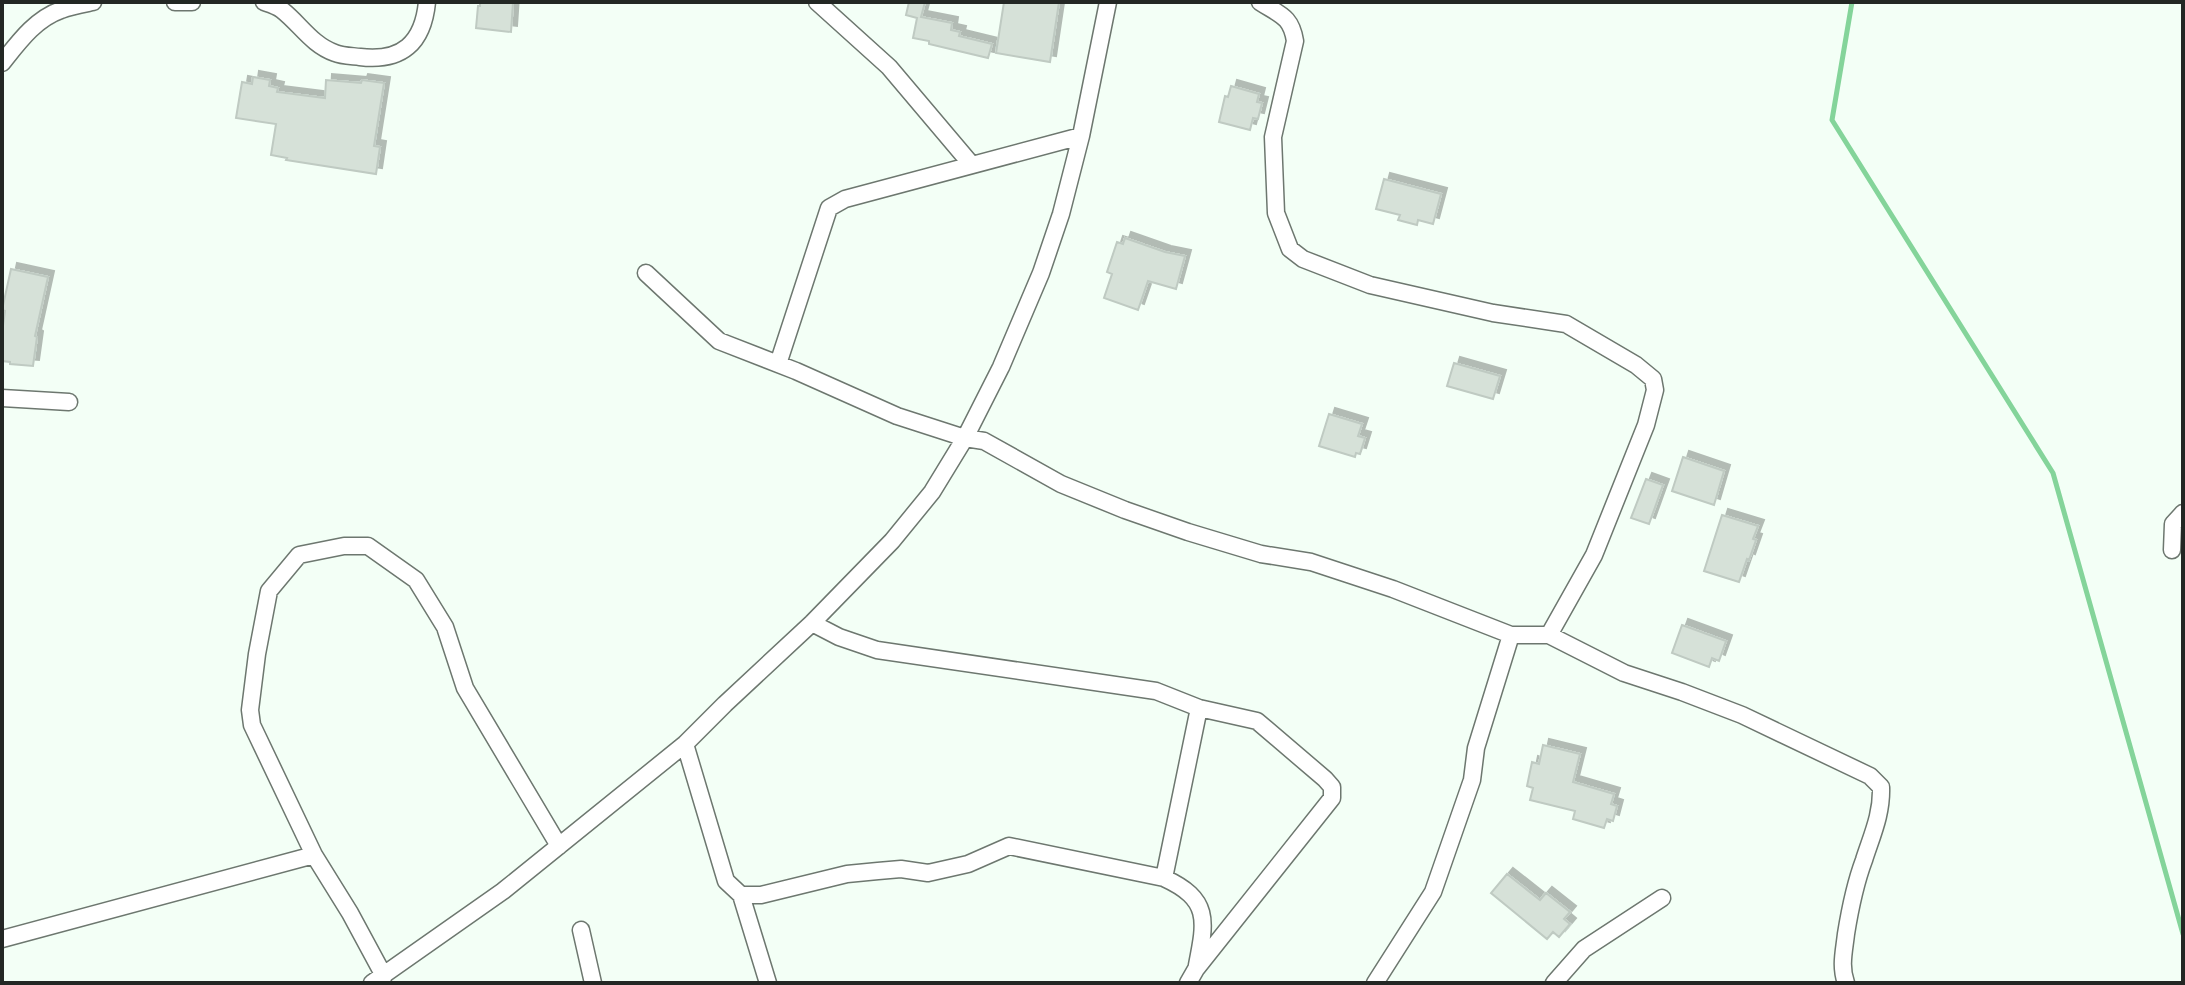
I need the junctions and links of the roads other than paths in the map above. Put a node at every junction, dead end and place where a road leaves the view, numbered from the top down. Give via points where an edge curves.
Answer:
1 (93, 2) edge
2 (175, 2) edge
3 (192, 2) edge
4 (264, 2) edge
5 (427, 2) edge
6 (817, 2) edge
7 (1108, 2) edge
8 (1260, 2) edge
9 (2, 63) edge
10 (1081, 136) junction
11 (971, 164) junction
12 (646, 273) dead end
13 (778, 364) junction
14 (2, 398) edge
15 (69, 402) dead end
16 (965, 438) junction
17 (2183, 513) edge
18 (2172, 550) dead end
19 (812, 623) junction
20 (1511, 635) junction
21 (1549, 635) junction
22 (1199, 708) junction
23 (685, 744) junction
24 (559, 846) junction
25 (314, 855) junction
26 (1164, 878) junction
27 (741, 895) junction
28 (1662, 898) dead end
29 (581, 930) dead end
30 (2, 939) edge
31 (1192, 976) edge
32 (378, 979) edge
33 (593, 983) edge
34 (768, 983) edge
35 (1375, 983) edge
36 (1554, 983) edge
37 (1846, 983) edge

1 - 9 street via 41,20
2 - 3 street
4 - 5 street via 336,54 371,58 404,52 414,42
6 - 11 street via 889,67
7 - 10 street
8 - 21 street via 1284,17 1295,41 1273,137 1276,213 1290,249 1370,285 1566,324 1653,379 1646,425 1594,555
10 - 11 street
10 - 16 street via 1041,273
11 - 13 street via 829,208
12 - 13 street via 719,341
13 - 16 street via 897,416
14 - 15 street
16 - 19 street via 932,492 892,541
16 - 20 street via 984,441 1061,484 1125,510 1261,554 1311,562
17 - 18 street via 2173,524
19 - 22 street via 877,650 1156,691
19 - 23 street
20 - 21 street
20 - 35 street via 1476,748 1472,780 1433,892
21 - 37 street via 1624,673 1742,715 1870,776 1881,787 1875,831 1851,906 1841,968
22 - 26 street
22 - 31 street via 1257,721 1332,787 1332,798
23 - 24 street
23 - 27 street via 726,881
24 - 25 street via 465,688 445,627 416,580 368,546 344,546 299,555 269,591 250,710 259,741
24 - 32 street
25 - 30 street
25 - 32 street via 350,913
26 - 27 street via 1009,846 968,864 928,873 901,869 847,874
26 - 31 street via 1185,888 1203,918
27 - 34 street
28 - 36 street via 1584,949
29 - 33 street

